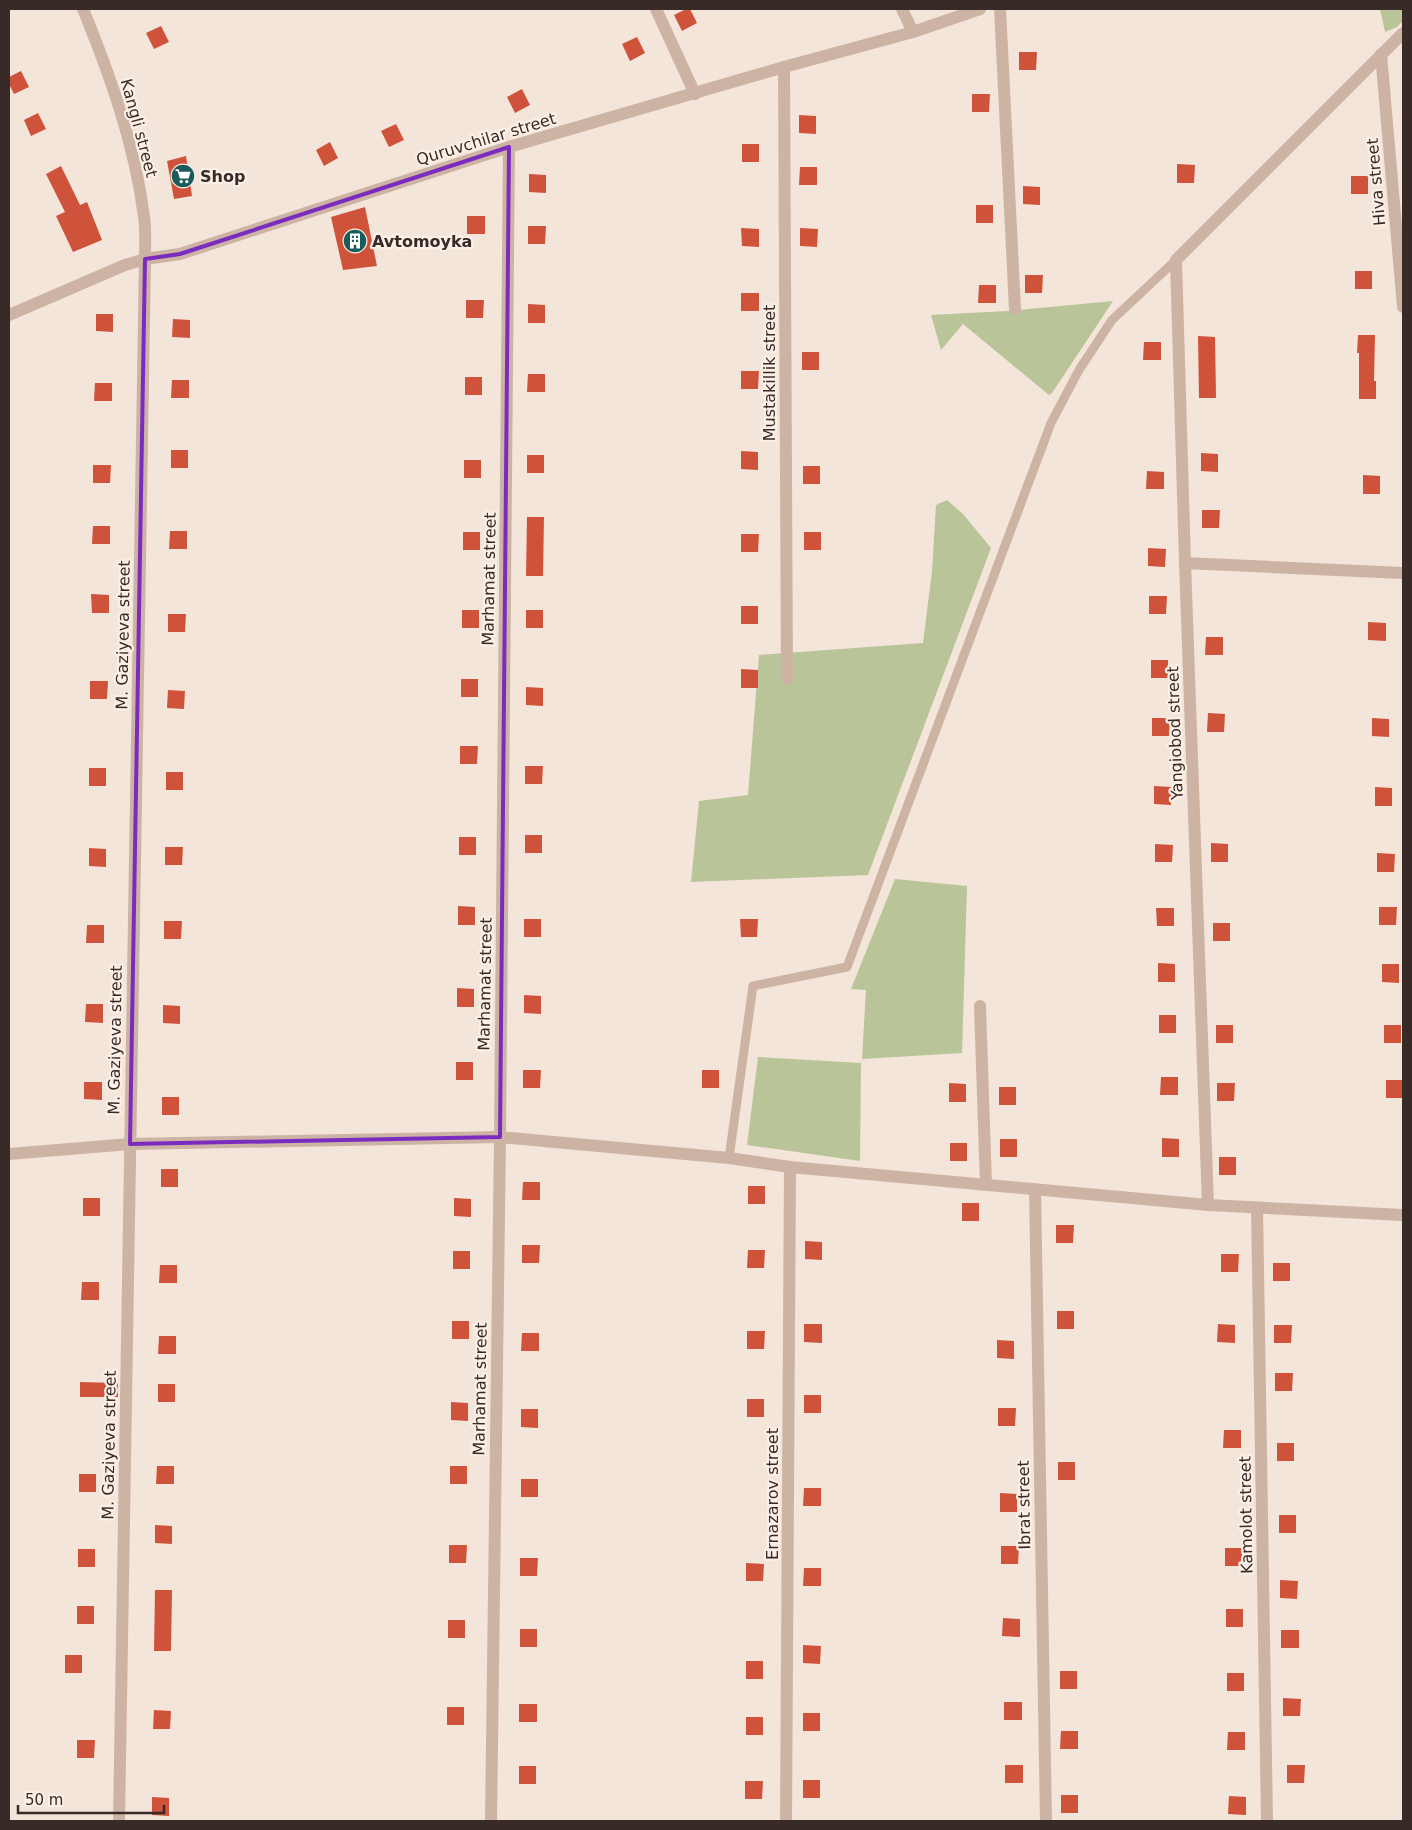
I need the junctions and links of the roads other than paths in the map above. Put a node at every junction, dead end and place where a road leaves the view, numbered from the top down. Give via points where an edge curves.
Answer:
1 (83, 9) edge
2 (656, 9) edge
3 (902, 9) edge
4 (980, 9) edge
5 (1000, 9) edge
6 (913, 32) junction
7 (1403, 33) edge
8 (1381, 54) junction
9 (784, 67) junction
10 (695, 94) junction
11 (509, 147) junction
12 (145, 259) junction
13 (1176, 260) junction
14 (1403, 307) edge
15 (1015, 309) dead end
16 (9, 315) edge
17 (1185, 563) junction
18 (1403, 573) edge
19 (786, 679) dead end
20 (980, 1006) dead end
21 (500, 1137) junction
22 (130, 1144) junction
23 (9, 1154) edge
24 (729, 1158) junction
25 (790, 1167) junction
26 (986, 1184) junction
27 (1035, 1189) junction
28 (1208, 1205) junction
29 (1257, 1208) junction
30 (1403, 1215) edge
31 (119, 1821) edge
32 (491, 1821) edge
33 (786, 1821) edge
34 (1046, 1821) edge
35 (1267, 1821) edge

1 - 12 street, Kangli street via 128,136 144,219
2 - 10 street
3 - 6 street
4 - 6 street, Quruvchilar street
5 - 15 street
6 - 9 street, Quruvchilar street
7 - 8 street
8 - 13 street
8 - 14 street, Hiva street
9 - 10 street, Quruvchilar street
9 - 19 street, Mustakillik street
10 - 11 street, Quruvchilar street
11 - 12 street, Quruvchilar street via 180,254
11 - 21 street, Marhamat street
12 - 16 street, Quruvchilar street
12 - 22 street, M. Gaziyeva street
13 - 17 street, Yangiobod street
13 - 24 lane via 1112,320 1079,370 1051,423 847,967 753,986
17 - 18 street
17 - 28 street, Yangiobod street
20 - 26 street
21 - 22 street
21 - 24 street
21 - 32 street, Marhamat street
22 - 23 street
22 - 31 street, M. Gaziyeva street
24 - 25 street
25 - 26 street
25 - 33 street, Ernazarov street
26 - 27 street
27 - 28 street
27 - 34 street, Ibrat street
28 - 29 street
29 - 30 street
29 - 35 street, Kamolot street

